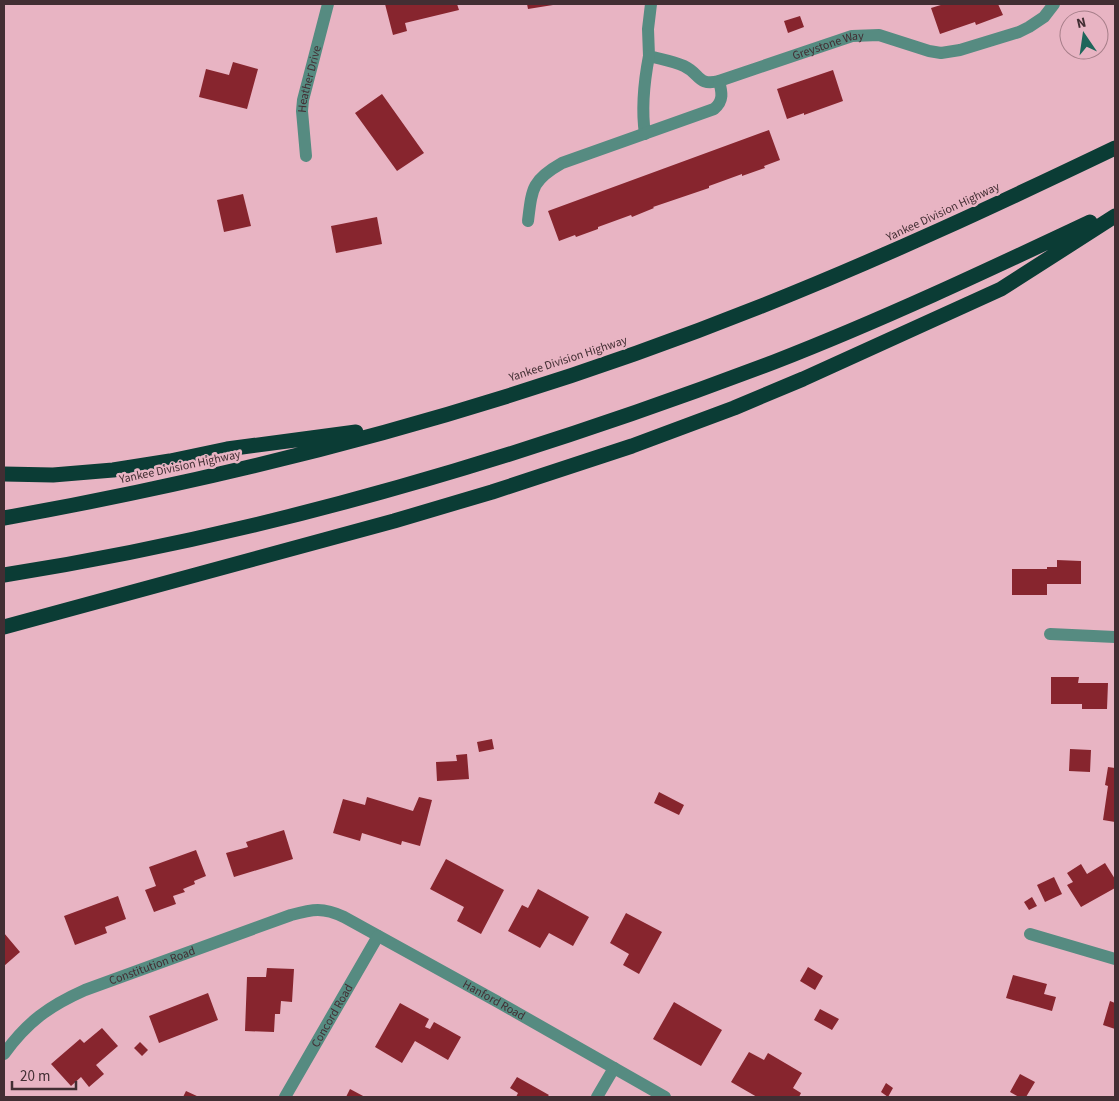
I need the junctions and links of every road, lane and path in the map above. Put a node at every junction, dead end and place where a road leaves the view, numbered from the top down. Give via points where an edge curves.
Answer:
1 (328, 4) edge
2 (651, 4) edge
3 (1054, 4) edge
4 (649, 56) junction
5 (719, 81) junction
6 (645, 134) junction
7 (1115, 148) edge
8 (306, 156) dead end
9 (1115, 211) edge
10 (1115, 216) edge
11 (528, 220) dead end
12 (407, 426) junction
13 (4, 474) edge
14 (4, 518) edge
15 (4, 575) edge
16 (4, 627) edge
17 (1050, 634) dead end
18 (1115, 637) edge
19 (320, 909) joint
20 (1030, 934) dead end
21 (378, 936) junction
22 (1115, 959) edge
23 (4, 1054) edge
24 (614, 1068) junction
25 (286, 1097) edge
26 (597, 1097) edge
27 (665, 1097) edge

1 - 8 street, Heather Drive via 303,100
2 - 4 street
3 - 5 street, Greystone Way via 1044,17 1019,32 960,50 929,51 879,35 852,36
4 - 5 street, Greystone Way via 683,66 702,82
4 - 6 street via 642,115
5 - 6 street via 722,98 714,109
6 - 11 street via 548,171 538,179 533,190
7 - 12 highway, Yankee Division Highway via 899,249 756,308 610,362
9 - 15 highway via 847,332 703,388 573,433 406,484 255,524
10 - 16 highway via 1001,289 769,393 632,446 394,521
12 - 13 highway via 227,449 114,470 53,475
12 - 14 highway, Yankee Division Highway via 242,470
17 - 18 street
19 - 21 street, Hanford Road via 332,911
19 - 23 street, Constitution Road via 291,915 66,998 39,1015
20 - 22 street
21 - 24 street, Hanford Road
21 - 25 street, Concord Road
24 - 26 street
24 - 27 street, Hanford Road

